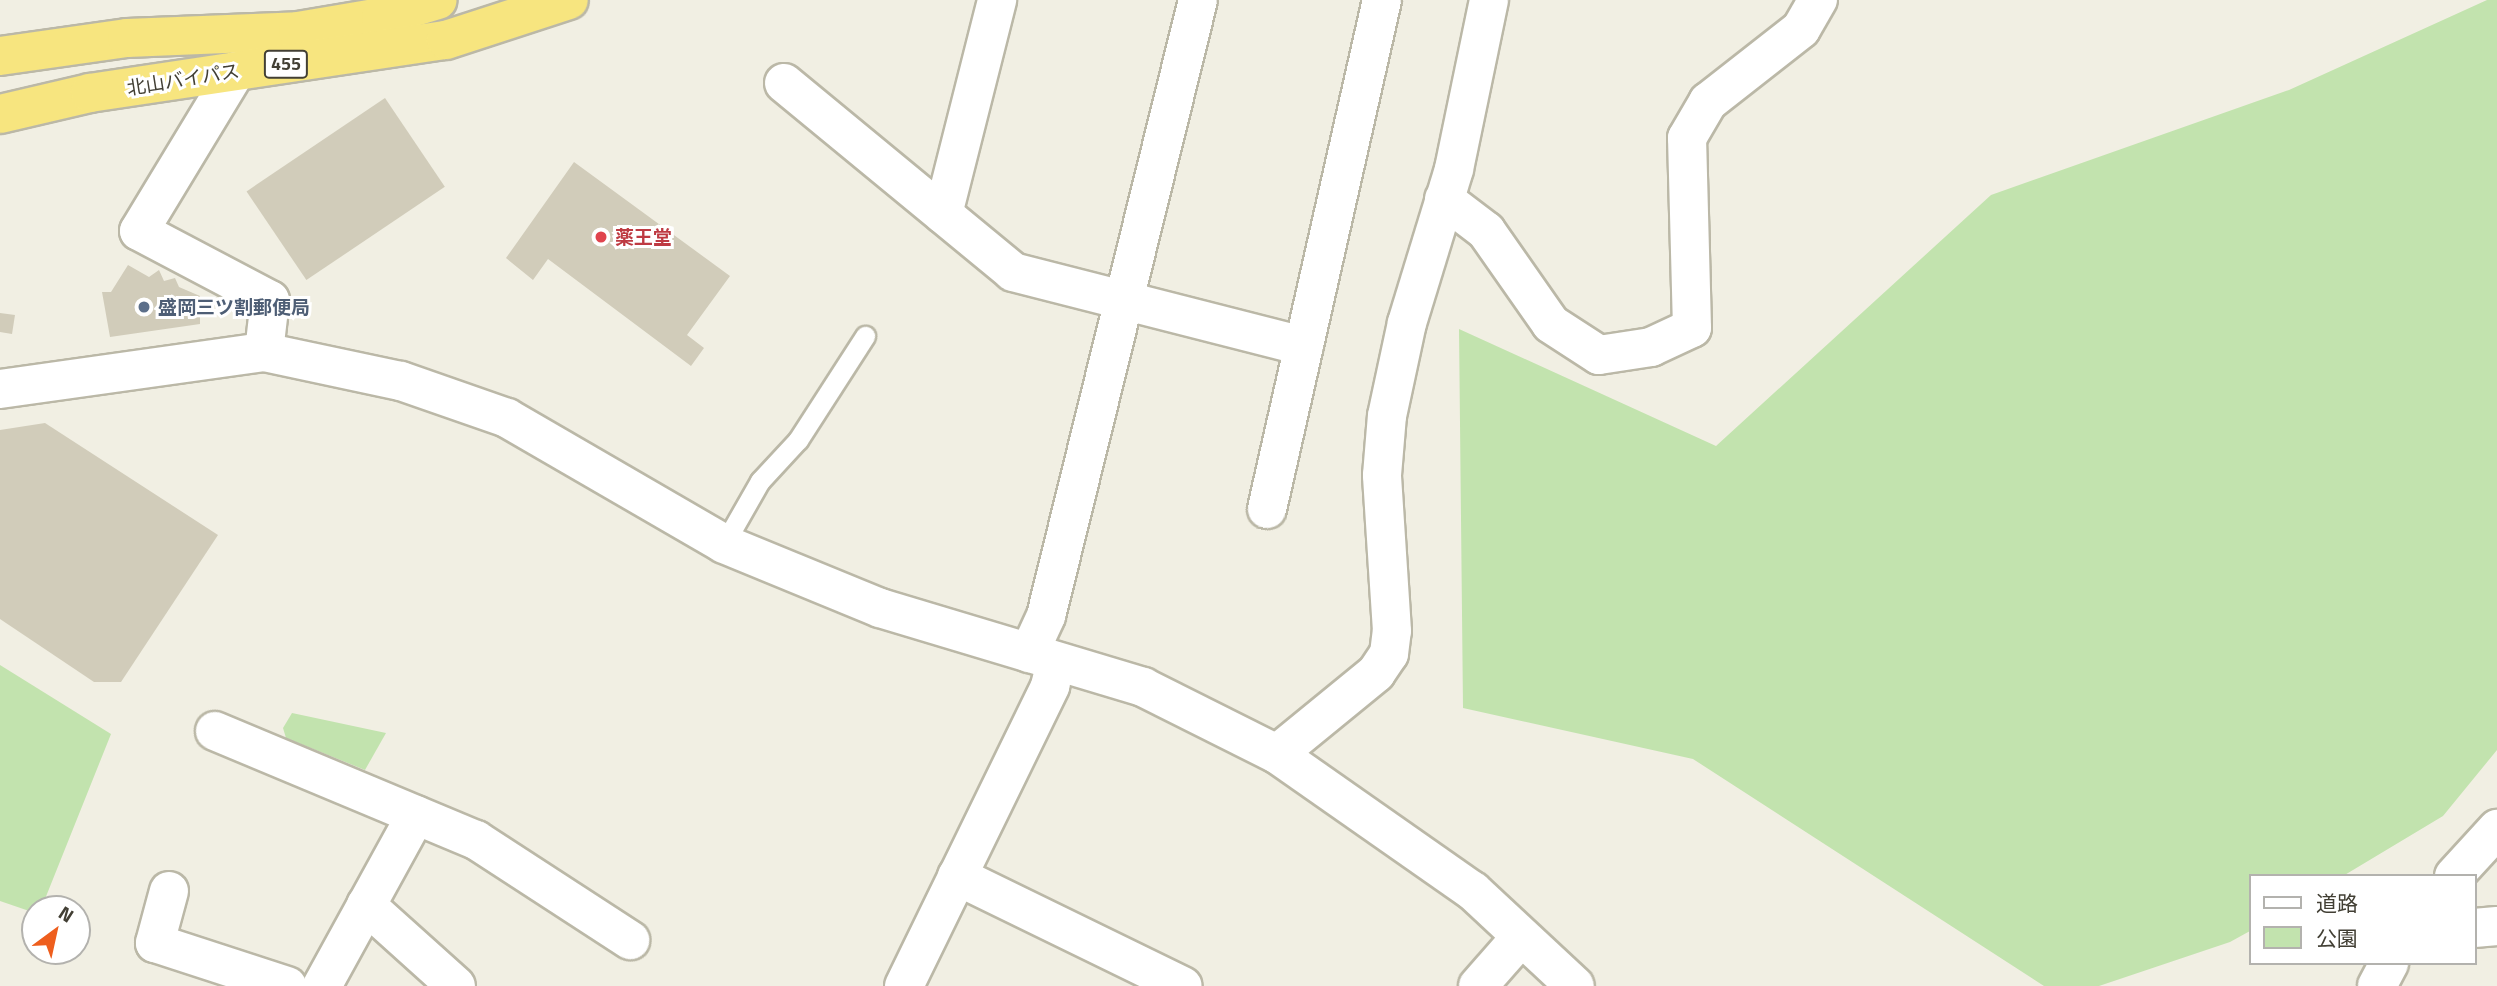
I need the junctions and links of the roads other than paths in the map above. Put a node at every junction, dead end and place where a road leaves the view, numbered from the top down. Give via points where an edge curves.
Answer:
1 (438, 0) edge
2 (569, 0) edge
3 (998, 0) edge
4 (1198, 0) edge
5 (1382, 0) edge
6 (1489, 0) edge
7 (1818, 0) edge
8 (0, 56) edge
9 (236, 71) junction
10 (784, 83) dead end
11 (0, 114) edge
12 (1444, 199) junction
13 (943, 214) junction
14 (1124, 301) junction
15 (865, 336) dead end
16 (1304, 346) junction
17 (264, 352) junction
18 (0, 389) edge
19 (1267, 509) dead end
20 (724, 544) junction
21 (1043, 657) junction
22 (215, 731) dead end
23 (1277, 754) junction
24 (416, 815) junction
25 (2497, 829) edge
26 (2456, 874) edge
27 (957, 876) junction
28 (169, 891) dead end
29 (366, 905) junction
30 (2497, 926) edge
31 (2476, 928) edge
32 (1521, 937) junction
33 (630, 940) dead end
34 (2388, 965) edge
35 (1137, 976) edge
36 (287, 986) edge
37 (321, 986) edge
38 (456, 986) edge
39 (904, 986) edge
40 (1183, 986) edge
41 (1478, 986) edge
42 (1575, 986) edge
43 (2378, 986) edge

1 - 8 highway, 北山バイパス / 455 via 381,17 298,31 127,38
2 - 9 highway, 北山バイパス / 455 via 446,40
3 - 13 street
4 - 14 street
5 - 16 street
6 - 12 street
7 - 12 street via 1801,29 1708,102 1687,138 1692,328 1651,346 1599,355 1551,324 1486,231
9 - 11 highway, 北山バイパス / 455 via 90,93
9 - 17 street via 139,231 270,300
10 - 13 street
12 - 23 street via 1407,323 1387,416 1382,475 1392,631 1389,654 1376,673
13 - 14 street via 1013,272
14 - 16 street
14 - 21 street via 1046,616
15 - 20 lane via 798,440 760,481
16 - 19 street
17 - 18 street
17 - 20 street via 401,381 507,418
20 - 21 street via 880,608
21 - 23 street via 1143,687
21 - 27 street via 1050,686
22 - 24 street
23 - 32 street via 1473,891
24 - 29 street
24 - 33 street via 476,840
25 - 26 street
27 - 35 street
27 - 39 street
28 - 36 street via 155,943
29 - 37 street
29 - 38 street
30 - 31 street
32 - 41 street
32 - 42 street
34 - 43 street
35 - 40 street

